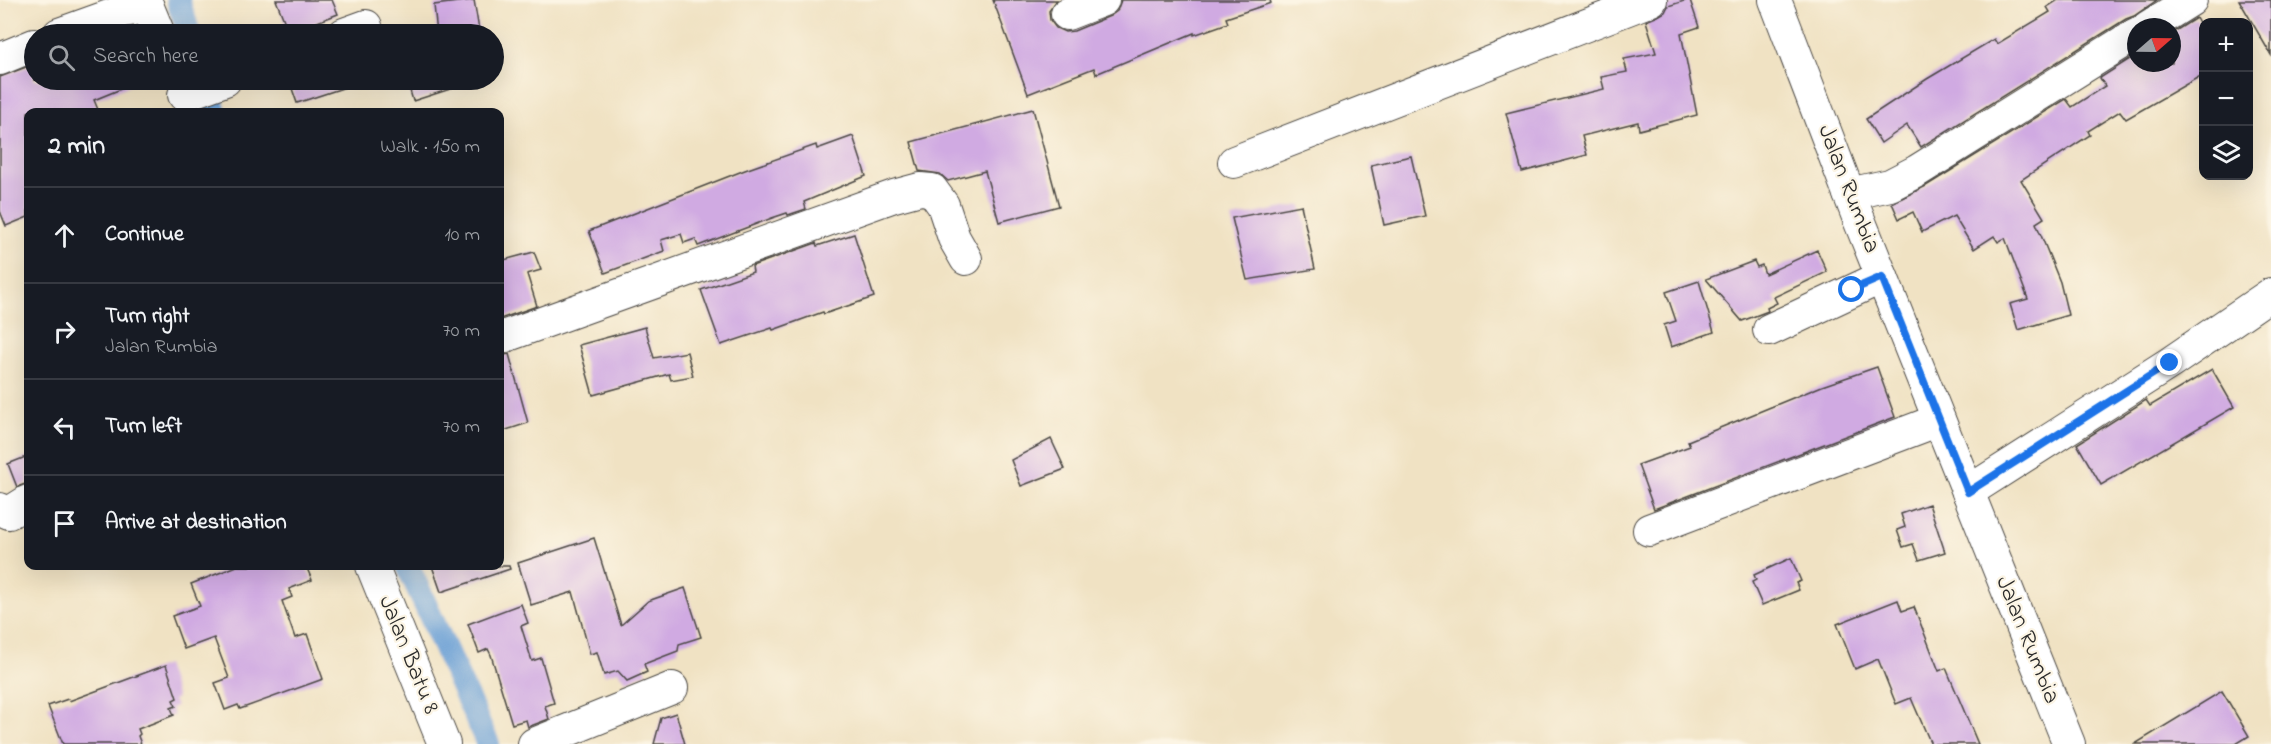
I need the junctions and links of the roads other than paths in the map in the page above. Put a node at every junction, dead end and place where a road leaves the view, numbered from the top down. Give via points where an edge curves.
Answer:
1 (1103, 0) edge
2 (1651, 0) edge
3 (1775, 0) edge
4 (2191, 0) edge
5 (151, 14) edge
6 (1067, 14) dead end
7 (2162, 18) edge
8 (86, 24) edge
9 (2127, 40) edge
10 (24, 49) edge
11 (0, 59) edge
12 (1234, 162) dead end
13 (1849, 194) junction
14 (966, 259) dead end
15 (1882, 277) junction
16 (2271, 294) edge
17 (1768, 330) dead end
18 (504, 337) edge
19 (1939, 420) junction
20 (1968, 492) junction
21 (24, 504) edge
22 (0, 509) edge
23 (1649, 530) dead end
24 (374, 570) edge
25 (672, 688) dead end
26 (444, 744) edge
27 (534, 744) edge
28 (2069, 744) edge

1 - 6 street
2 - 12 street
3 - 13 street, Jalan Rumbia
4 - 7 street
5 - 8 street via 123,10
9 - 13 street via 1917,171 1890,185
10 - 11 street
13 - 15 street, Jalan Rumbia
14 - 18 street via 943,205 932,190 920,189
15 - 17 street
15 - 19 street, Jalan Rumbia
16 - 20 street
19 - 20 street, Jalan Rumbia
19 - 23 street
20 - 28 street, Jalan Rumbia
21 - 22 street via 9,513
24 - 26 street, Jalan Batu 8
25 - 27 street

